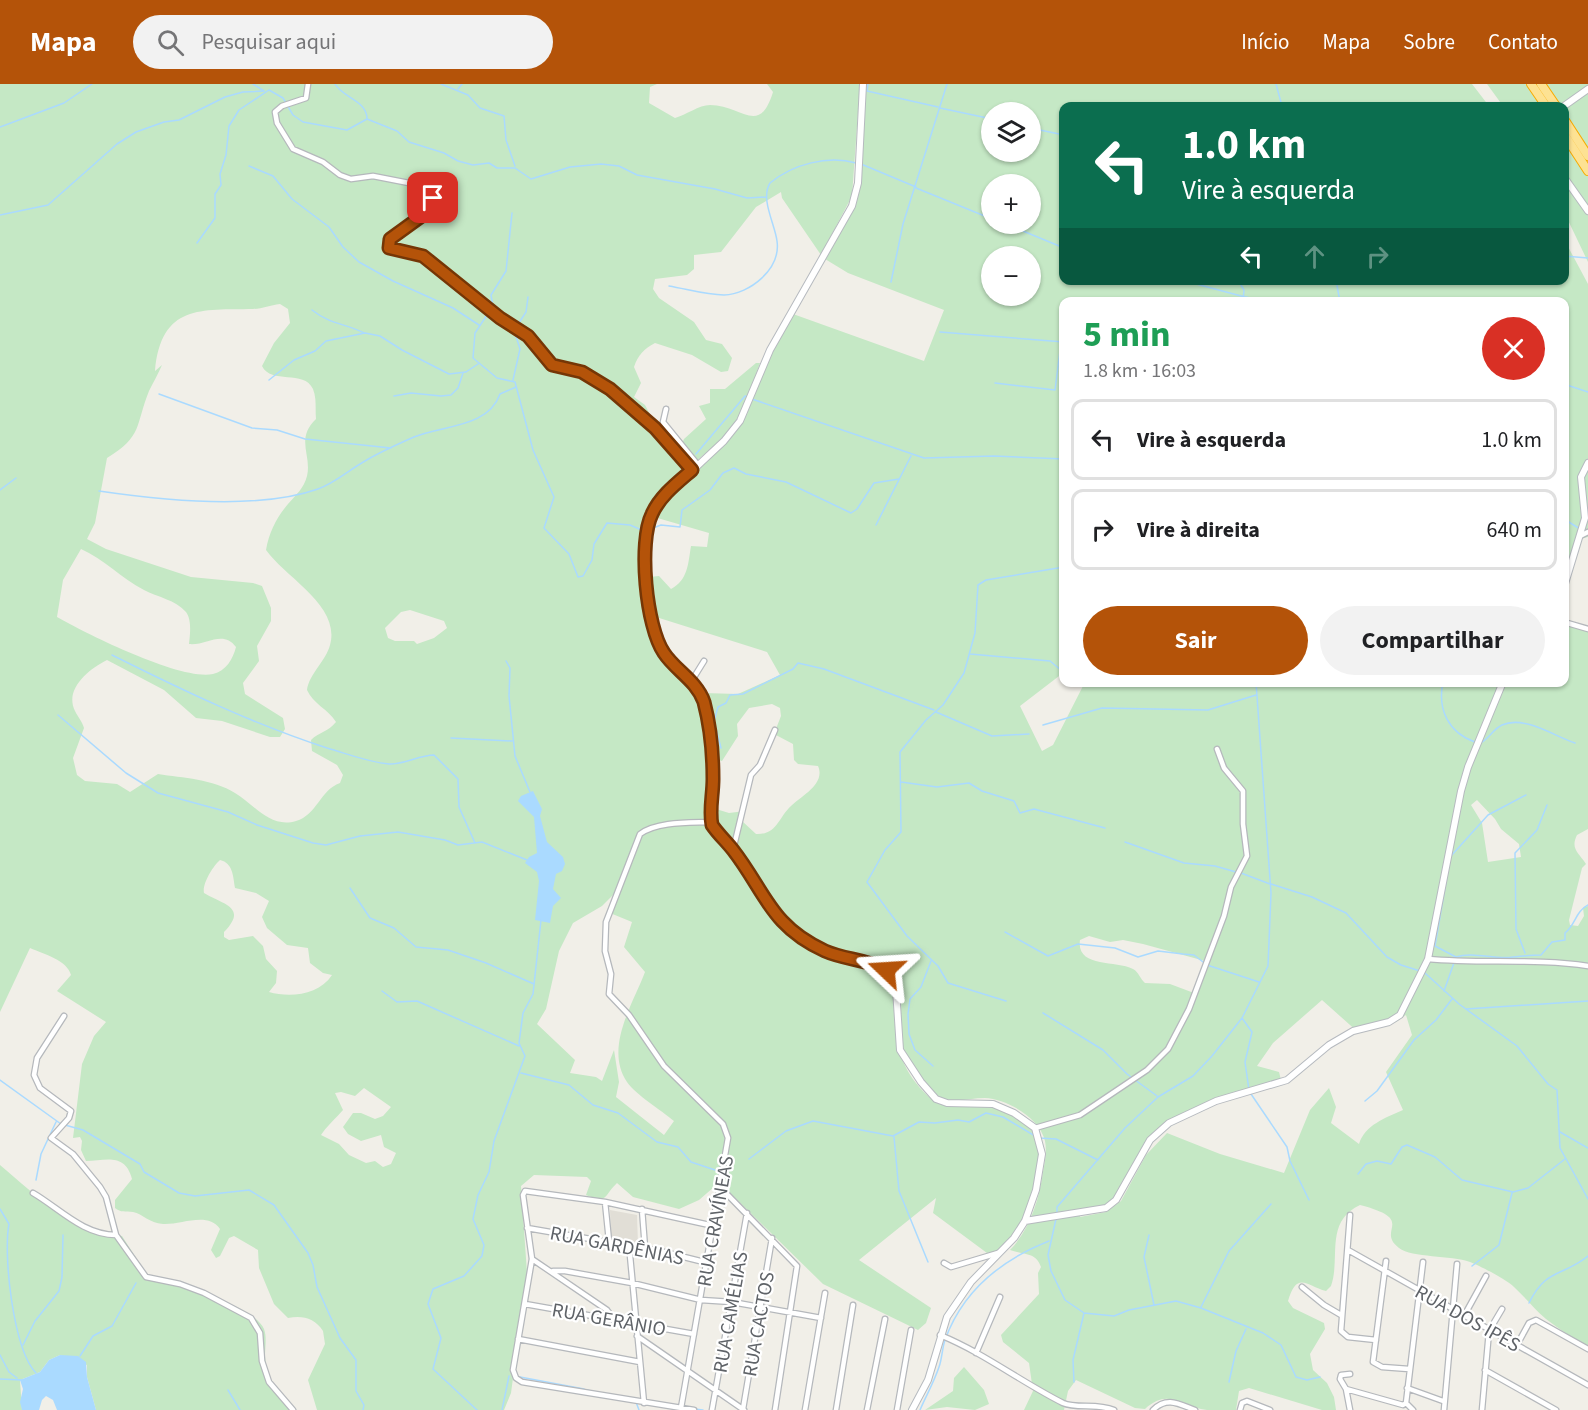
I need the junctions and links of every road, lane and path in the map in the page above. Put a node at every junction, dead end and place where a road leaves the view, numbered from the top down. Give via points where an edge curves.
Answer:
1 (308, 84) edge
2 (863, 84) edge
3 (1531, 84) edge
4 (1541, 84) edge
5 (1588, 89) edge
6 (1543, 102) edge
7 (1553, 102) edge
8 (1569, 102) edge
9 (1569, 127) edge
10 (1569, 142) edge
11 (1588, 156) edge
12 (1588, 171) edge
13 (1569, 184) edge
14 (1588, 211) edge
15 (666, 409) dead end
16 (1588, 463) edge
17 (698, 465) junction
18 (692, 470) junction
19 (1588, 532) edge
20 (1580, 536) junction
21 (1569, 570) edge
22 (1569, 623) edge
23 (1588, 629) edge
24 (704, 661) dead end
25 (691, 682) junction
26 (1501, 687) edge
27 (775, 730) dead end
28 (1217, 749) dead end
29 (711, 822) junction
30 (733, 850) junction
31 (1428, 959) junction
32 (1588, 966) edge
33 (64, 1016) dead end
34 (1035, 1128) junction
35 (721, 1188) junction
36 (33, 1193) dead end
37 (605, 1202) junction
38 (642, 1209) junction
39 (747, 1214) junction
40 (1350, 1215) dead end
41 (1025, 1221) junction
42 (714, 1226) junction
43 (527, 1228) junction
44 (116, 1235) junction
45 (772, 1238) junction
46 (609, 1241) junction
47 (629, 1245) junction
48 (645, 1248) junction
49 (1348, 1250) junction
50 (1001, 1253) junction
51 (532, 1259) junction
52 (1386, 1261) dead end
53 (1423, 1262) dead end
54 (708, 1263) junction
55 (944, 1263) dead end
56 (1457, 1264) dead end
57 (553, 1271) junction
58 (1384, 1271) junction
59 (1486, 1276) dead end
60 (632, 1283) junction
61 (1302, 1287) dead end
62 (1419, 1291) junction
63 (825, 1293) dead end
64 (1000, 1297) dead end
65 (701, 1300) junction
66 (732, 1302) junction
67 (525, 1304) junction
68 (853, 1305) dead end
69 (760, 1307) junction
70 (1502, 1309) dead end
71 (1453, 1310) junction
72 (791, 1313) junction
73 (1341, 1315) junction
74 (1464, 1316) junction
75 (613, 1318) junction
76 (821, 1318) junction
77 (885, 1319) dead end
78 (635, 1323) junction
79 (911, 1330) dead end
80 (1489, 1331) junction
81 (694, 1334) junction
82 (940, 1335) junction
83 (638, 1336) junction
84 (518, 1339) junction
85 (1376, 1340) junction
86 (1517, 1345) junction
87 (1588, 1349) edge
88 (976, 1353) junction
89 (640, 1362) junction
90 (1409, 1369) junction
91 (688, 1370) junction
92 (1485, 1370) junction
93 (1350, 1374) dead end
94 (1588, 1385) edge
95 (1407, 1388) junction
96 (1346, 1389) junction
97 (716, 1390) junction
98 (1443, 1401) junction
99 (644, 1403) junction
100 (1406, 1403) junction
101 (651, 1404) junction
102 (681, 1408) junction
103 (1069, 1408) edge
104 (744, 1409) edge
105 (293, 1410) edge
106 (653, 1410) edge
107 (694, 1410) edge
108 (712, 1410) edge
109 (775, 1410) edge
110 (805, 1410) edge
111 (836, 1410) edge
112 (867, 1410) edge
113 (897, 1410) edge
114 (912, 1410) edge
115 (1113, 1410) edge
116 (1153, 1410) edge
117 (1195, 1410) edge
118 (1240, 1410) edge
119 (1270, 1410) edge
120 (1350, 1410) edge
121 (1413, 1410) edge
122 (1444, 1410) edge
123 (1482, 1410) edge
124 (1556, 1410) edge

1 - 18 street via 306,98 275,112 275,119 293,149 343,176 373,176 414,184 426,189 433,198 430,210 390,239 389,248 423,256 528,336 552,365 582,372 610,389 655,428
2 - 17 street via 859,163 852,206 770,350 740,421
3 - 6 highway
4 - 7 highway
5 - 8 street
9 - 11 highway
10 - 12 highway
13 - 14 street
15 - 17 street via 663,422
16 - 20 street via 1581,477 1585,504
17 - 18 street
18 - 25 street via 652,512 644,554 658,642
19 - 20 street
20 - 21 street
22 - 23 street
24 - 25 street
25 - 29 street via 704,703 713,774
26 - 31 street via 1461,791
27 - 30 street via 760,765 751,775
28 - 34 street via 1224,768 1243,791 1247,856 1231,887 1189,1009 1161,1057 1130,1083 1080,1115
29 - 30 street
29 - 35 street, RUA CRAVÍNEAS via 648,829 640,834 608,912 604,933 611,969 609,994 629,1015 657,1059 727,1131 729,1143
30 - 34 street via 769,908 796,933 827,952 872,963 890,973 896,989 900,1050 936,1099 956,1104 993,1104
31 - 32 street via 1554,961
31 - 41 street via 1408,1003 1395,1019 1364,1027 1329,1045 1287,1080 1216,1101 1158,1130 1116,1200 1106,1208
33 - 44 street via 37,1058 34,1075 40,1088 71,1111 51,1138 73,1154 100,1187
34 - 41 street via 1041,1146 1041,1165
35 - 39 street
35 - 42 street, RUA CRAVÍNEAS
36 - 44 street via 61,1215
37 - 38 street
37 - 43 street via 525,1191
37 - 46 street
38 - 42 street
38 - 48 street
39 - 45 street
39 - 66 street, RUA CAMÉLIAS
40 - 49 street
41 - 50 street
42 - 54 street, RUA CRAVÍNEAS
43 - 46 street, RUA GARDÊNIAS
43 - 51 street
44 - 105 street via 146,1277 204,1293 251,1318 260,1333 262,1361 269,1382
45 - 69 street, RUA CACTOS
45 - 72 street via 798,1268
46 - 47 street, RUA GARDÊNIAS
47 - 48 street, RUA GARDÊNIAS
47 - 60 street
48 - 54 street, RUA GARDÊNIAS
49 - 58 street, RUA DOS IPÊS
49 - 73 street
50 - 55 street via 951,1266
50 - 82 street via 961,1296
51 - 57 street
51 - 67 street
52 - 58 street
53 - 62 street
54 - 65 street, RUA CRAVÍNEAS
56 - 71 street
57 - 60 street
57 - 75 street
58 - 62 street, RUA DOS IPÊS
58 - 85 street
59 - 74 street
60 - 65 street
60 - 78 street
61 - 73 street
62 - 71 street, RUA DOS IPÊS
62 - 90 street
63 - 76 street
64 - 88 street
65 - 66 street
65 - 81 street, RUA CRAVÍNEAS
66 - 69 street
66 - 97 street, RUA CAMÉLIAS
67 - 75 street, RUA GERÂNIO
67 - 84 street
68 - 111 street
69 - 72 street
69 - 104 street, RUA CACTOS
70 - 80 street
71 - 74 street, RUA DOS IPÊS
71 - 98 street
72 - 76 street
72 - 109 street
73 - 85 street via 1341,1331 1348,1337
74 - 80 street, RUA DOS IPÊS
75 - 78 street, RUA GERÂNIO
76 - 110 street
77 - 112 street
78 - 81 street, RUA GERÂNIO
78 - 83 street
79 - 113 street
80 - 86 street, RUA DOS IPÊS
80 - 92 street
81 - 91 street, RUA CRAVÍNEAS
82 - 88 street
82 - 114 street via 930,1375
83 - 89 street
83 - 91 street
84 - 89 street
84 - 99 street via 513,1370 522,1382
85 - 90 street via 1373,1362 1382,1367
86 - 87 street via 1534,1320
86 - 94 street, RUA DOS IPÊS
88 - 103 street
89 - 99 street
90 - 95 street
91 - 97 street
91 - 102 street, RUA CRAVÍNEAS
92 - 123 street
92 - 124 street
93 - 96 street via 1340,1377
95 - 98 street
95 - 100 street
96 - 100 street
96 - 120 street
97 - 104 street
97 - 108 street, RUA CAMÉLIAS
98 - 122 street
99 - 101 street
100 - 121 street
101 - 102 street
101 - 106 street
102 - 107 street
103 - 115 street via 1097,1405
116 - 117 street via 1170,1401
118 - 119 street via 1247,1401

